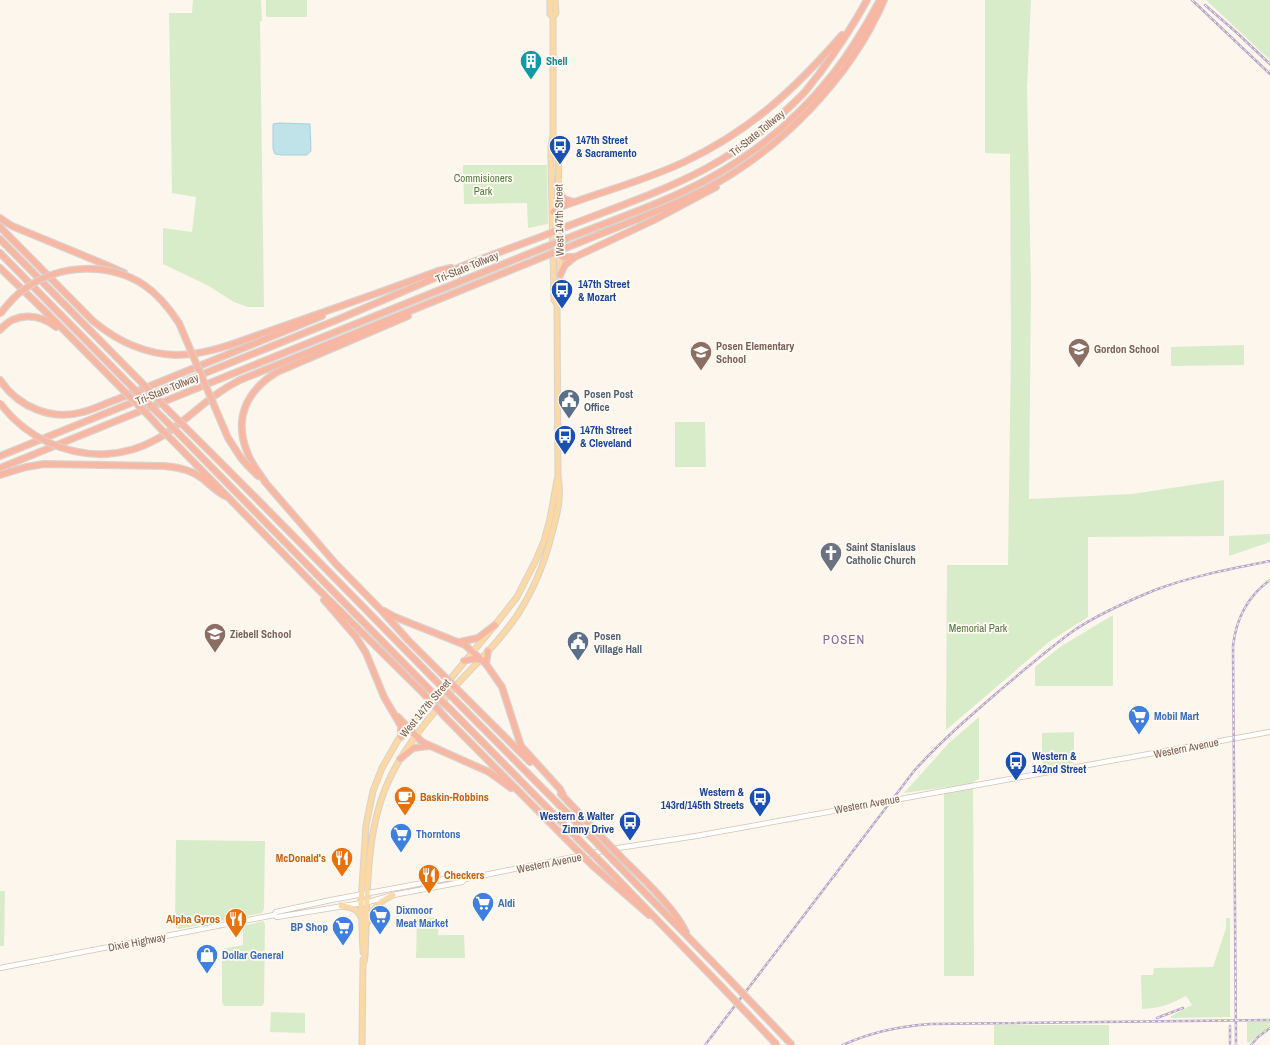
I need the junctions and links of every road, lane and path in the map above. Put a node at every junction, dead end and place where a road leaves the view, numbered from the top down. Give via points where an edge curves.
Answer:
1 (550, 0) edge
2 (556, 0) edge
3 (867, 0) edge
4 (880, 0) edge
5 (884, 0) edge
6 (858, 16) junction
7 (553, 17) junction
8 (553, 136) junction
9 (742, 166) junction
10 (558, 190) junction
11 (576, 202) junction
12 (558, 208) junction
13 (553, 212) junction
14 (0, 218) edge
15 (0, 227) edge
16 (0, 239) edge
17 (553, 252) junction
18 (0, 253) edge
19 (560, 255) junction
20 (575, 257) junction
21 (465, 265) junction
22 (0, 268) edge
23 (560, 275) junction
24 (129, 276) junction
25 (449, 295) junction
26 (557, 304) junction
27 (342, 306) junction
28 (0, 314) edge
29 (0, 330) edge
30 (78, 345) junction
31 (0, 380) edge
32 (0, 403) edge
33 (0, 456) edge
34 (250, 464) junction
35 (0, 468) edge
36 (0, 475) edge
37 (558, 477) junction
38 (230, 499) junction
39 (326, 599) junction
40 (381, 610) junction
41 (495, 625) junction
42 (460, 642) junction
43 (488, 651) junction
44 (472, 652) junction
45 (480, 660) junction
46 (464, 661) junction
47 (486, 664) junction
48 (394, 712) junction
49 (408, 727) junction
50 (1270, 732) edge
51 (415, 735) junction
52 (401, 737) junction
53 (432, 746) junction
54 (400, 760) junction
55 (522, 795) junction
56 (563, 795) junction
57 (465, 879) junction
58 (368, 893) junction
59 (362, 894) junction
60 (393, 895) junction
61 (368, 902) junction
62 (361, 903) junction
63 (341, 906) junction
64 (274, 915) junction
65 (661, 923) junction
66 (364, 928) junction
67 (687, 936) junction
68 (0, 968) edge
69 (362, 1045) edge
70 (777, 1045) edge
71 (792, 1045) edge

1 - 7 main road, West 147th Street via 550,14
2 - 7 main road, West 147th Street via 556,13
3 - 6 highway, Tri-State Tollway
4 - 35 highway, Tri-State Tollway, bridge via 833,74 807,104 740,160 707,180
5 - 9 highway via 863,41 829,88 800,119
6 - 11 highway via 799,82 764,113 738,131 683,162
6 - 21 highway, Tri-State Tollway, bridge via 803,94 737,150 667,187
7 - 8 main road, West 147th Street
8 - 10 main road, West 147th Street via 557,144
8 - 13 main road, West 147th Street
9 - 20 highway via 736,174 702,195
9 - 25 highway, bridge via 703,190
10 - 11 highway via 564,199
10 - 12 main road, West 147th Street
11 - 12 highway
12 - 13 highway
12 - 19 main road, West 147th Street
13 - 17 main road, West 147th Street
14 - 24 highway, bridge via 12,226
15 - 27 highway via 100,326 128,344 152,352 180,355 209,351
16 - 67 highway, bridge
17 - 19 highway
17 - 26 main road, West 147th Street via 554,300
18 - 65 highway, bridge
19 - 20 highway via 566,258
19 - 23 main road, West 147th Street
20 - 23 highway via 565,265
21 - 27 highway via 438,271
21 - 33 highway, Tri-State Tollway via 339,319
22 - 30 highway
23 - 26 main road, West 147th Street via 560,298
24 - 28 highway, bridge via 86,269 52,274 25,288
24 - 34 highway, bridge via 156,294 179,323 228,438 241,458
25 - 32 highway, bridge via 240,380 220,392 164,436 122,452 76,452 47,442 21,425
25 - 34 highway via 437,303 277,372 263,381 248,400 243,414 242,433
26 - 37 main road, West 147th Street
27 - 31 highway via 295,328 80,413 57,415 32,408 15,397
29 - 30 highway via 18,318 39,317 51,323
30 - 38 highway, bridge
34 - 40 highway via 336,564
36 - 38 highway via 44,464 164,466 181,468 197,475
37 - 41 main road, West 147th Street via 550,520 536,560 517,597
37 - 43 main road, West 147th Street via 560,489 555,522 538,576 518,614
38 - 39 highway
39 - 48 highway via 362,644 384,698
39 - 55 highway, bridge via 424,694
40 - 42 highway
40 - 56 highway, bridge
41 - 42 highway via 478,638
41 - 44 main road, West 147th Street
42 - 44 highway
43 - 45 main road, West 147th Street
43 - 47 highway
44 - 45 highway
44 - 46 main road, West 147th Street
45 - 46 highway
45 - 47 highway
45 - 51 main road, West 147th Street
46 - 49 main road, West 147th Street
47 - 56 highway via 502,687 521,746
48 - 49 highway
48 - 52 highway via 400,726
49 - 51 highway
49 - 52 main road, West 147th Street
50 - 57 main road, Western Avenue via 618,848
51 - 53 highway
51 - 54 main road, West 147th Street
52 - 59 main road, West 147th Street via 382,768 368,810
53 - 54 highway via 413,748
53 - 55 highway via 489,772
54 - 58 main road, West 147th Street via 375,820
55 - 65 highway, bridge via 593,866
56 - 67 highway, bridge via 661,898 683,926
57 - 58 main road, Western Avenue via 462,876
57 - 60 main road, Western Avenue via 462,882
58 - 59 main road, Dixie Highway
58 - 61 main road, West 147th Street
59 - 62 main road, West 147th Street
59 - 64 main road, Dixie Highway via 276,912
60 - 61 main road, Western Avenue
60 - 66 main road via 375,907
61 - 62 main road, Dixie Highway
61 - 66 main road, West 147th Street
62 - 63 main road, Dixie Highway
62 - 66 main road, West 147th Street
63 - 64 main road, Dixie Highway via 277,917
63 - 66 main road via 357,911
64 - 68 main road, Dixie Highway
65 - 70 highway, bridge
66 - 69 main road, West 147th Street
67 - 71 highway, bridge

